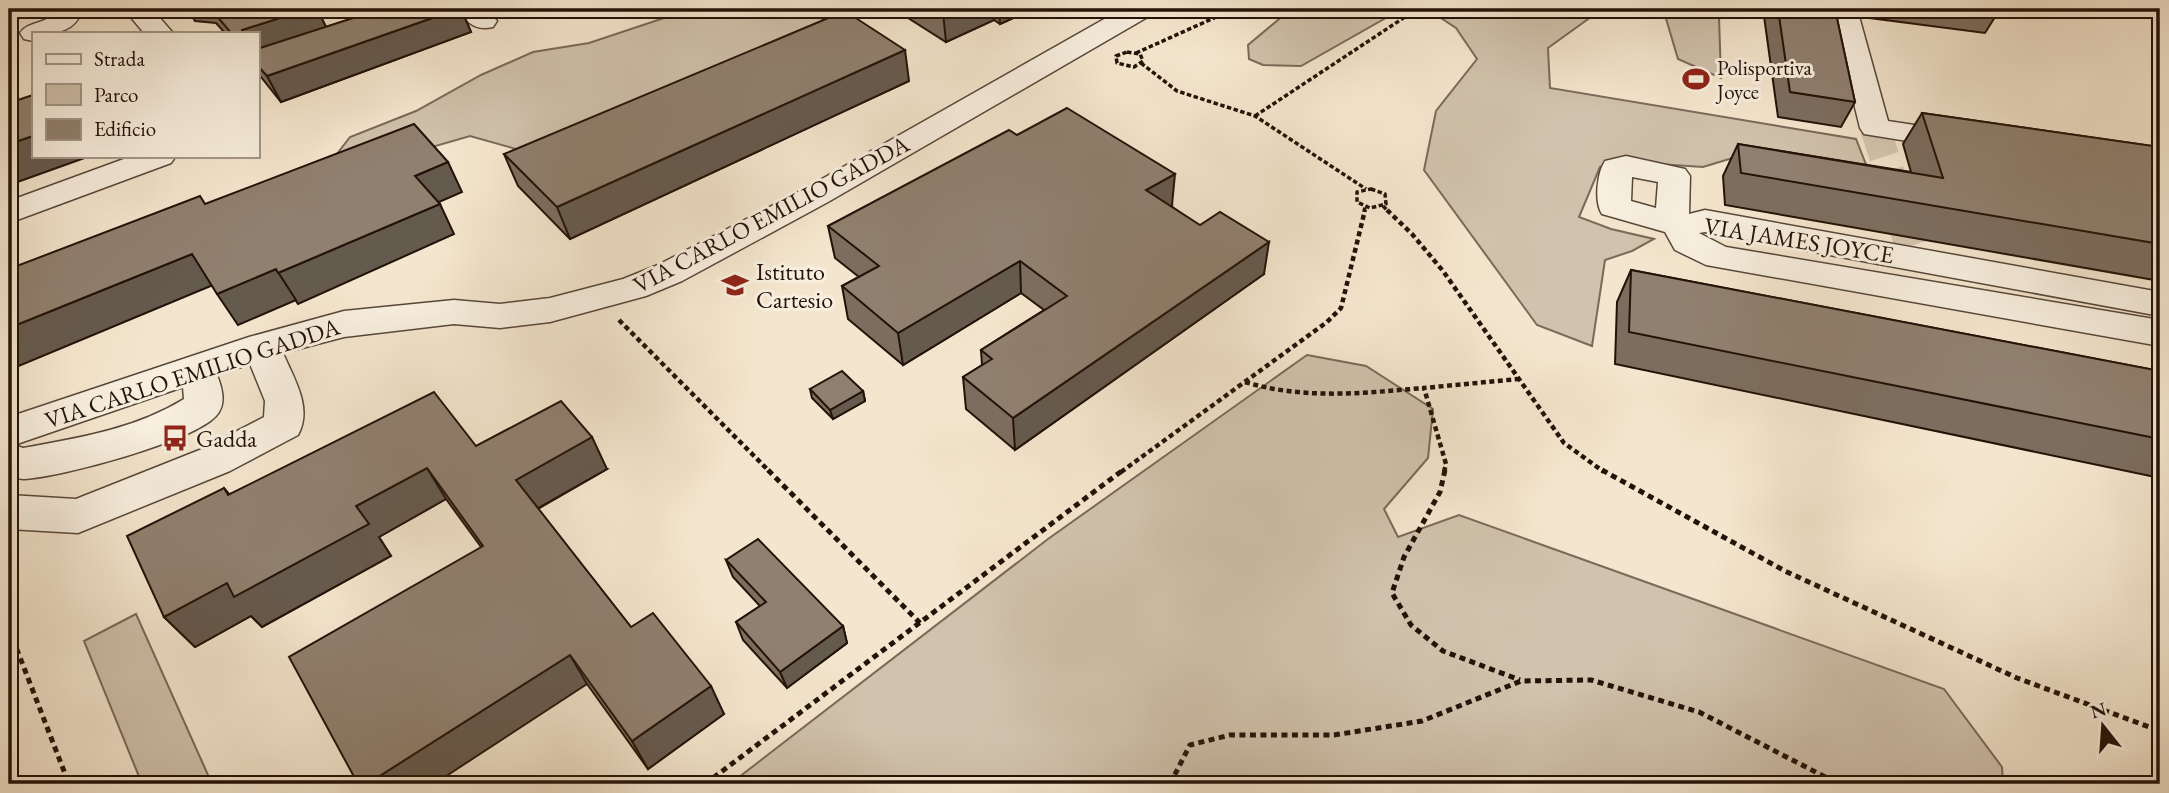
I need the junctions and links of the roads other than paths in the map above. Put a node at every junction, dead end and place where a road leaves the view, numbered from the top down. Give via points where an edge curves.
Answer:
1 (20, 9) edge
2 (70, 9) edge
3 (137, 9) edge
4 (1141, 9) edge
5 (1844, 9) edge
6 (9, 11) edge
7 (36, 32) edge
8 (158, 32) edge
9 (32, 33) edge
10 (9, 41) edge
11 (1997, 146) edge
12 (155, 158) edge
13 (9, 213) edge
14 (2160, 304) edge
15 (2160, 333) edge
16 (262, 346) junction
17 (196, 368) junction
18 (9, 432) edge
19 (9, 459) edge
20 (9, 512) edge

1 - 6 street
2 - 7 street via 58,25
3 - 8 street
4 - 16 street, VIA CARLO EMILIO GADDA via 670,273 598,300 500,316 454,312 397,316 344,324
5 - 11 street via 1875,128
9 - 10 street
12 - 13 street
14 - 15 street, VIA JAMES JOYCE via 1726,224 1678,225 1687,242 1718,257
16 - 17 street, VIA CARLO EMILIO GADDA
16 - 20 street via 284,401 284,425 216,460 78,516
17 - 18 street, VIA CARLO EMILIO GADDA
17 - 19 street via 204,391 201,406 172,425 90,451 22,464

